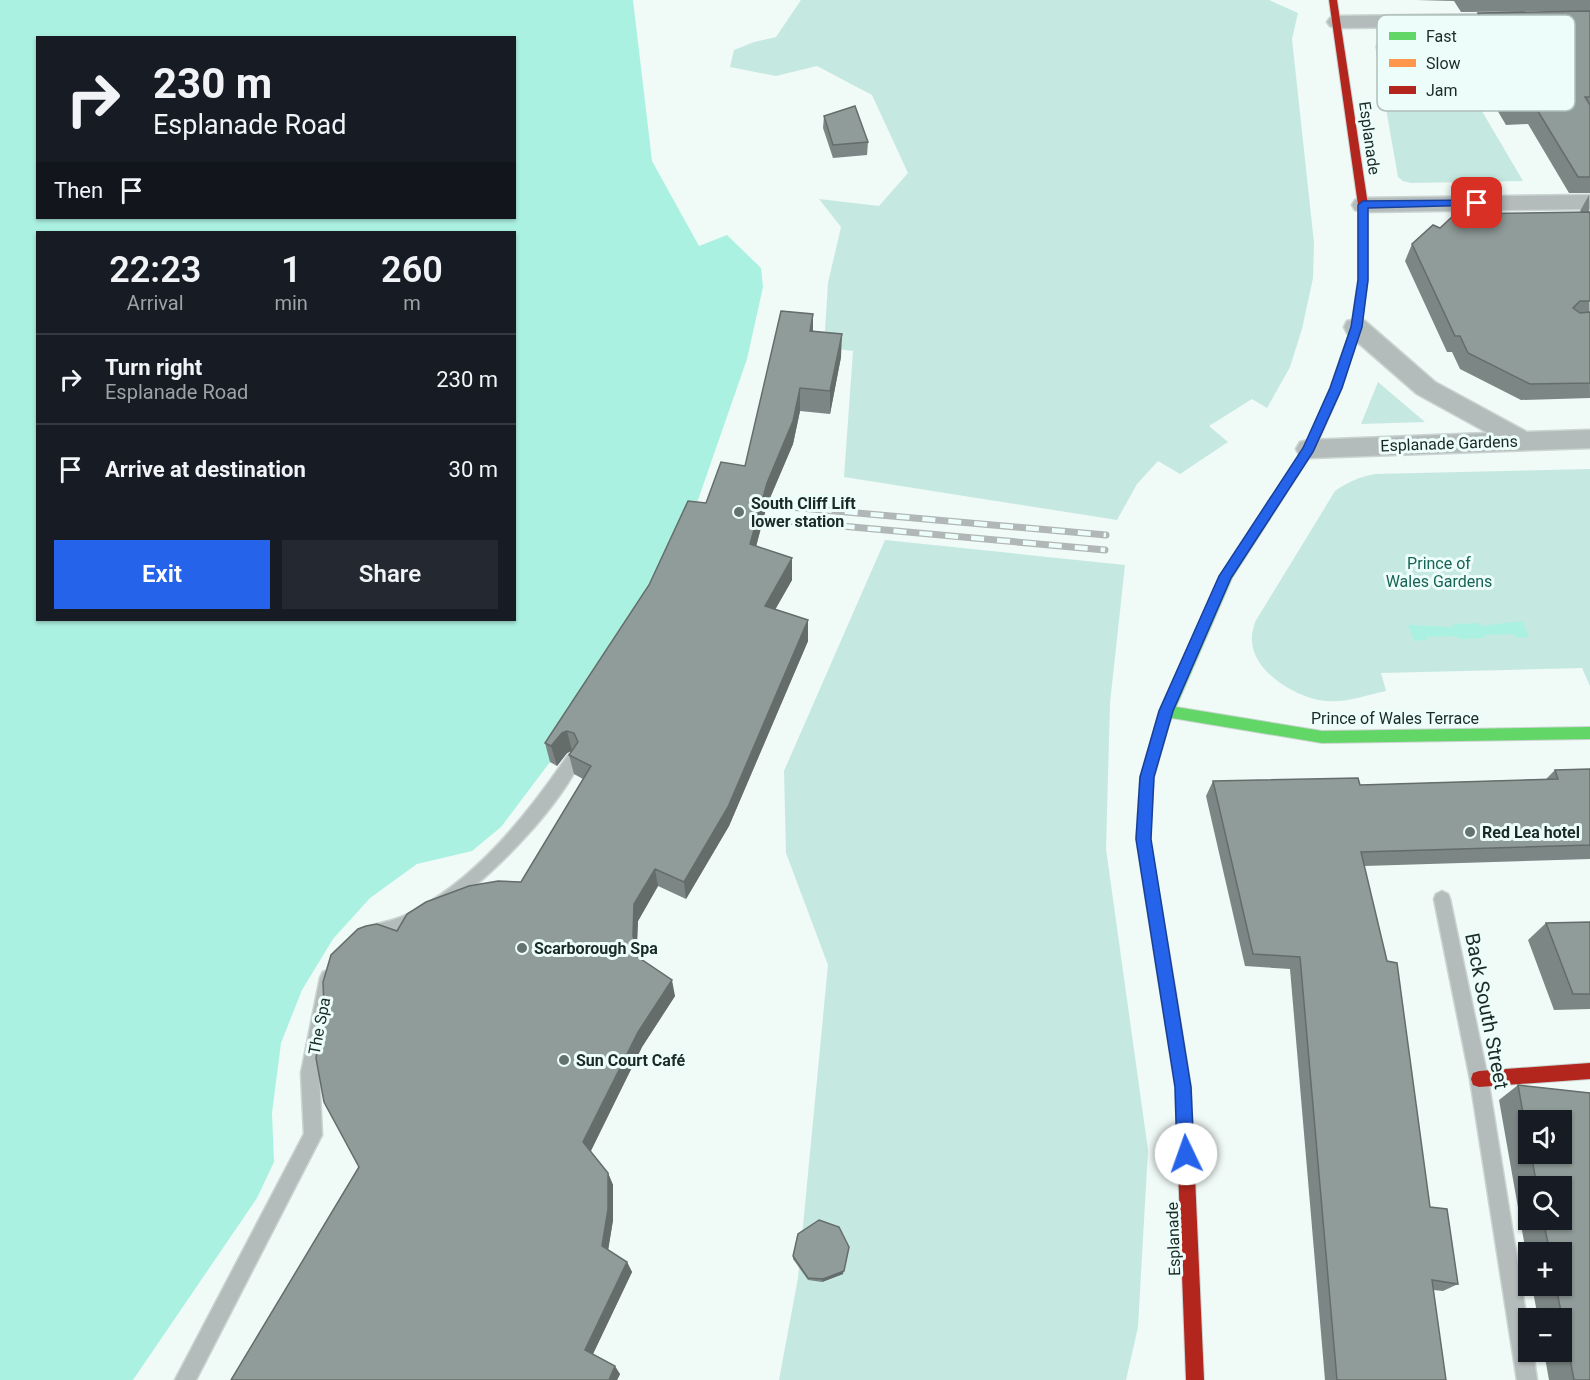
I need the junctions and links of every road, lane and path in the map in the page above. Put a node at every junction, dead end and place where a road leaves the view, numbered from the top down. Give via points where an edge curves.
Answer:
1 (1333, 0) edge
2 (1575, 20) edge
3 (1590, 20) edge
4 (1337, 22) junction
5 (1377, 22) edge
6 (1590, 202) edge
7 (1363, 205) junction
8 (1356, 327) junction
9 (1590, 439) edge
10 (1521, 440) junction
11 (1309, 449) junction
12 (1166, 711) junction
13 (1590, 733) edge
14 (573, 760) edge
15 (1442, 899) dead end
16 (354, 944) edge
17 (333, 965) edge
18 (1590, 1071) edge
19 (1479, 1079) junction
20 (185, 1380) edge
21 (1196, 1380) edge
22 (1527, 1380) edge

1 - 4 street, Esplanade
2 - 3 street
4 - 5 street
4 - 7 street, Esplanade
6 - 7 street
7 - 8 street, Esplanade via 1363,280
8 - 10 street via 1426,388
8 - 11 street, Esplanade via 1336,388
9 - 10 street, Esplanade Gardens
10 - 11 street, Esplanade Gardens
11 - 12 street, Esplanade via 1226,576
12 - 13 street, Prince of Wales Terrace via 1322,737
12 - 21 street, Esplanade via 1147,777 1143,839 1183,1087
14 - 16 lane via 499,855 466,883 417,918
15 - 19 lane, Back South Street
17 - 20 lane, The Spa via 310,1073 313,1135
18 - 19 street
19 - 22 lane, Back South Street

